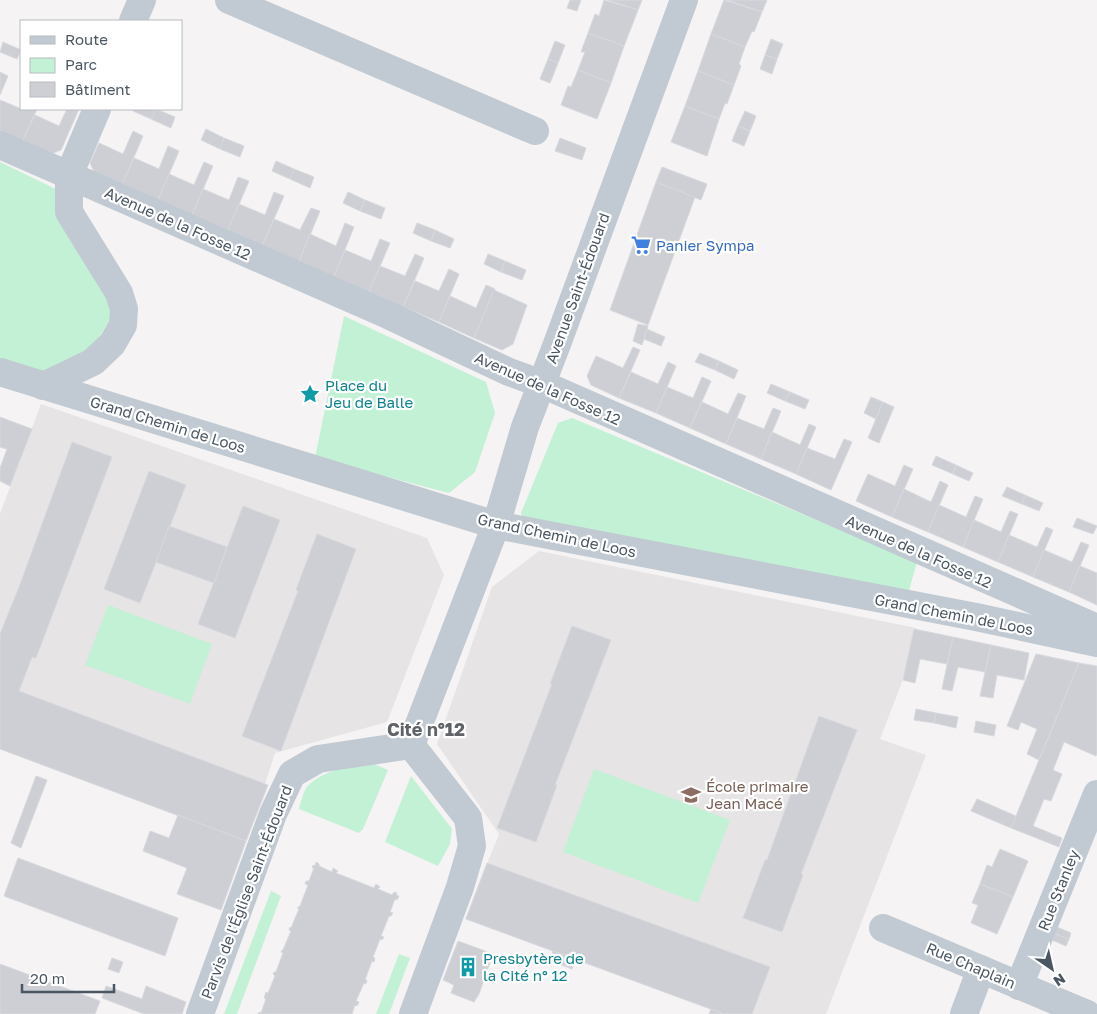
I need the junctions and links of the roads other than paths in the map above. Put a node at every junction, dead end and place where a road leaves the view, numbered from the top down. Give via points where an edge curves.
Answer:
1 (142, 0) edge
2 (229, 0) edge
3 (684, 0) edge
4 (133, 20) edge
5 (97, 110) edge
6 (535, 131) dead end
7 (0, 145) edge
8 (69, 175) junction
9 (0, 372) edge
10 (542, 384) junction
11 (43, 386) junction
12 (496, 525) junction
13 (1097, 628) edge
14 (1097, 642) edge
15 (411, 745) junction
16 (1097, 794) edge
17 (883, 928) dead end
18 (981, 969) junction
19 (1019, 986) junction
20 (200, 1014) edge
21 (412, 1014) edge
22 (964, 1014) edge
23 (1087, 1014) edge

1 - 4 street
2 - 6 street
3 - 10 street, Avenue Saint-Édouard
5 - 8 street
7 - 8 street, Avenue de la Fosse 12
8 - 10 street, Avenue de la Fosse 12
8 - 11 street via 69,212 119,293 124,309 123,325 112,344 93,362
9 - 11 street, Grand Chemin de Loos
10 - 12 street, Avenue Saint-Édouard via 525,427
10 - 13 street, Avenue de la Fosse 12
11 - 12 street, Grand Chemin de Loos
12 - 14 street, Grand Chemin de Loos
12 - 15 street, Avenue Saint-Édouard
15 - 20 street, Parvis de l'Église Saint-Édouard via 318,759 292,774 273,814
15 - 21 street via 468,818 472,846
16 - 19 street, Rue Stanley
17 - 18 street, Rue Chaplain
18 - 19 street, Rue Chaplain
18 - 22 street
19 - 23 street, Rue Chaplain

